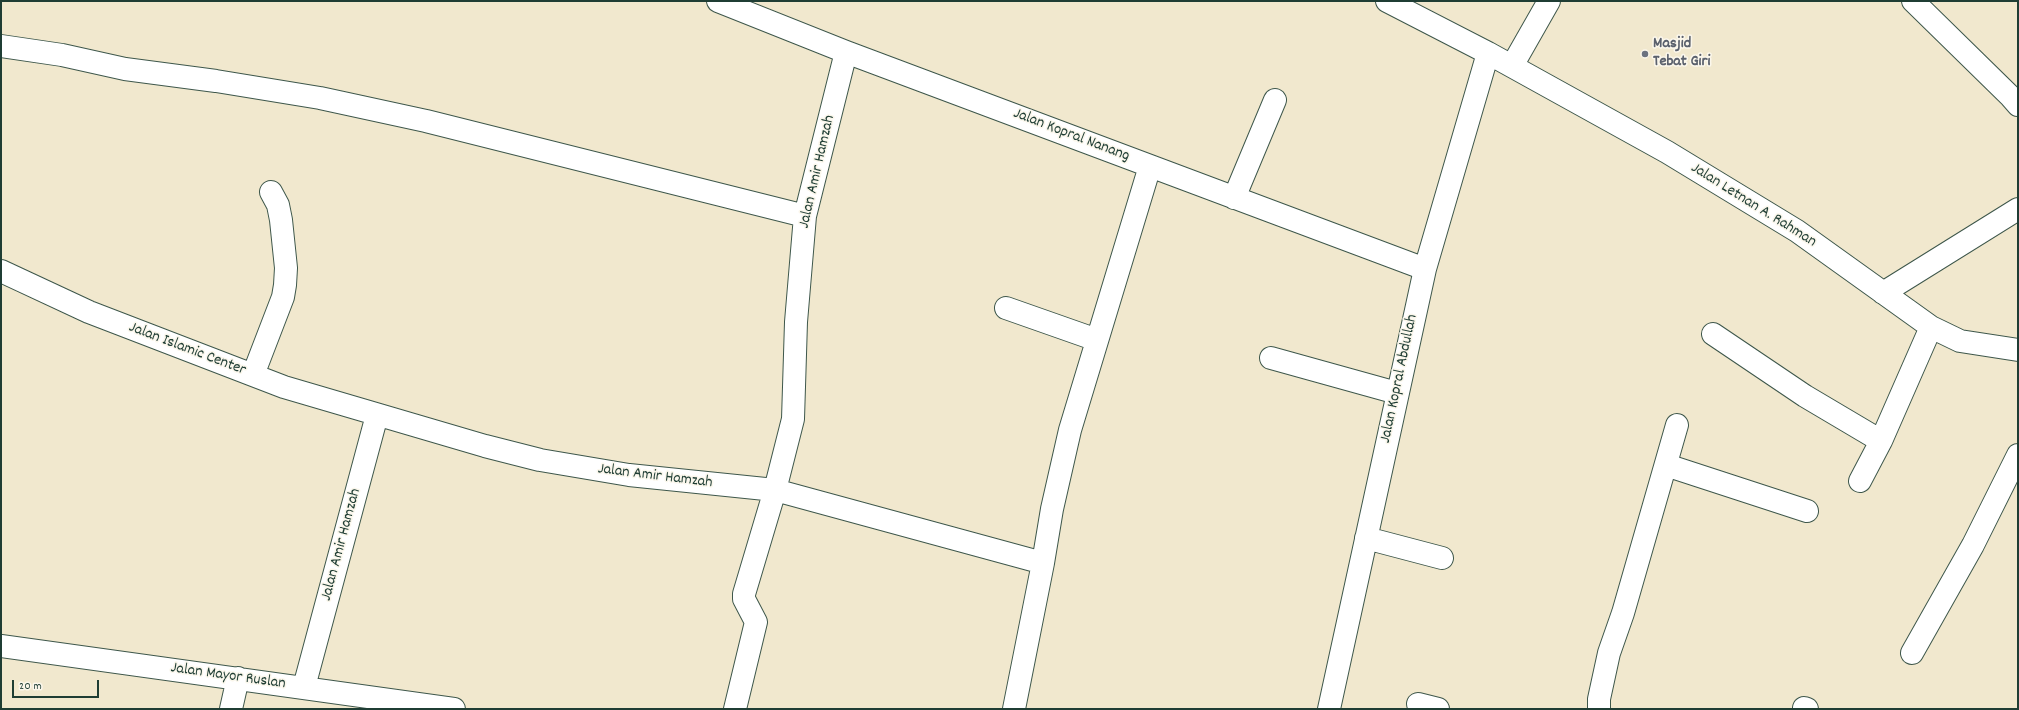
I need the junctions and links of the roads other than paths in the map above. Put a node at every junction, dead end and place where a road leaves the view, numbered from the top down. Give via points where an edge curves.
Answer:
1 (718, 1) edge
2 (1387, 1) edge
3 (1549, 1) edge
4 (1913, 1) edge
5 (1, 46) edge
6 (846, 52) junction
7 (1488, 53) junction
8 (1512, 66) junction
9 (2016, 98) edge
10 (1275, 100) dead end
11 (1150, 166) junction
12 (271, 192) dead end
13 (1234, 198) junction
14 (2018, 209) edge
15 (805, 216) junction
16 (1425, 269) junction
17 (1, 271) edge
18 (1882, 293) junction
19 (1006, 308) dead end
20 (1931, 328) junction
21 (1713, 334) dead end
22 (1096, 340) junction
23 (2018, 350) edge
24 (1271, 358) dead end
25 (253, 375) junction
26 (1397, 393) junction
27 (377, 415) junction
28 (1678, 425) dead end
29 (1882, 441) junction
30 (2018, 455) edge
31 (1666, 465) junction
32 (1860, 481) dead end
33 (775, 490) junction
34 (1807, 511) dead end
35 (1366, 538) junction
36 (1442, 558) dead end
37 (1043, 563) junction
38 (1, 646) edge
39 (1912, 653) dead end
40 (238, 678) junction
41 (304, 687) junction
42 (231, 709) edge
43 (454, 709) edge
44 (736, 709) edge
45 (1014, 709) edge
46 (1328, 709) edge
47 (1599, 709) edge

1 - 6 street, Jalan Kopral Nanang
2 - 7 street, Jalan Letnan A. Rahman
3 - 8 street
4 - 9 street
5 - 15 street via 62,54 125,69 216,80 328,100 426,121
6 - 11 street, Jalan Kopral Nanang
6 - 15 street, Jalan Amir Hamzah
7 - 8 street, Jalan Letnan A. Rahman
7 - 16 street, Jalan Kopral Abdullah
8 - 18 street, Jalan Letnan A. Rahman via 1667,152 1797,231
10 - 13 street
11 - 13 street, Jalan Kopral Nanang
11 - 22 street
12 - 25 street via 278,205 281,220 286,268 285,285 283,297
13 - 16 street, Jalan Kopral Nanang
14 - 18 street
15 - 33 street, Jalan Amir Hamzah via 796,322 794,419
16 - 26 street, Jalan Kopral Abdullah
17 - 25 street, Jalan Islamic Center via 89,312
18 - 20 street, Jalan Letnan A. Rahman
19 - 22 street
20 - 23 street, Jalan Letnan A. Rahman via 1960,341
20 - 29 street
21 - 29 street via 1805,396
22 - 37 street via 1070,430
24 - 26 street
25 - 27 street, Jalan Islamic Center
26 - 35 street, Jalan Kopral Abdullah
27 - 33 street, Jalan Amir Hamzah via 540,460 629,475
27 - 41 street, Jalan Amir Hamzah
28 - 31 street
29 - 32 street
30 - 39 street via 1973,545
31 - 34 street
31 - 47 street via 1609,653
33 - 37 street
33 - 44 street via 744,594 756,622
35 - 36 street
35 - 46 street, Jalan Kopral Abdullah
37 - 45 street
38 - 40 street, Jalan Mayor Ruslan
40 - 41 street, Jalan Mayor Ruslan
40 - 42 street
41 - 43 street, Jalan Mayor Ruslan

